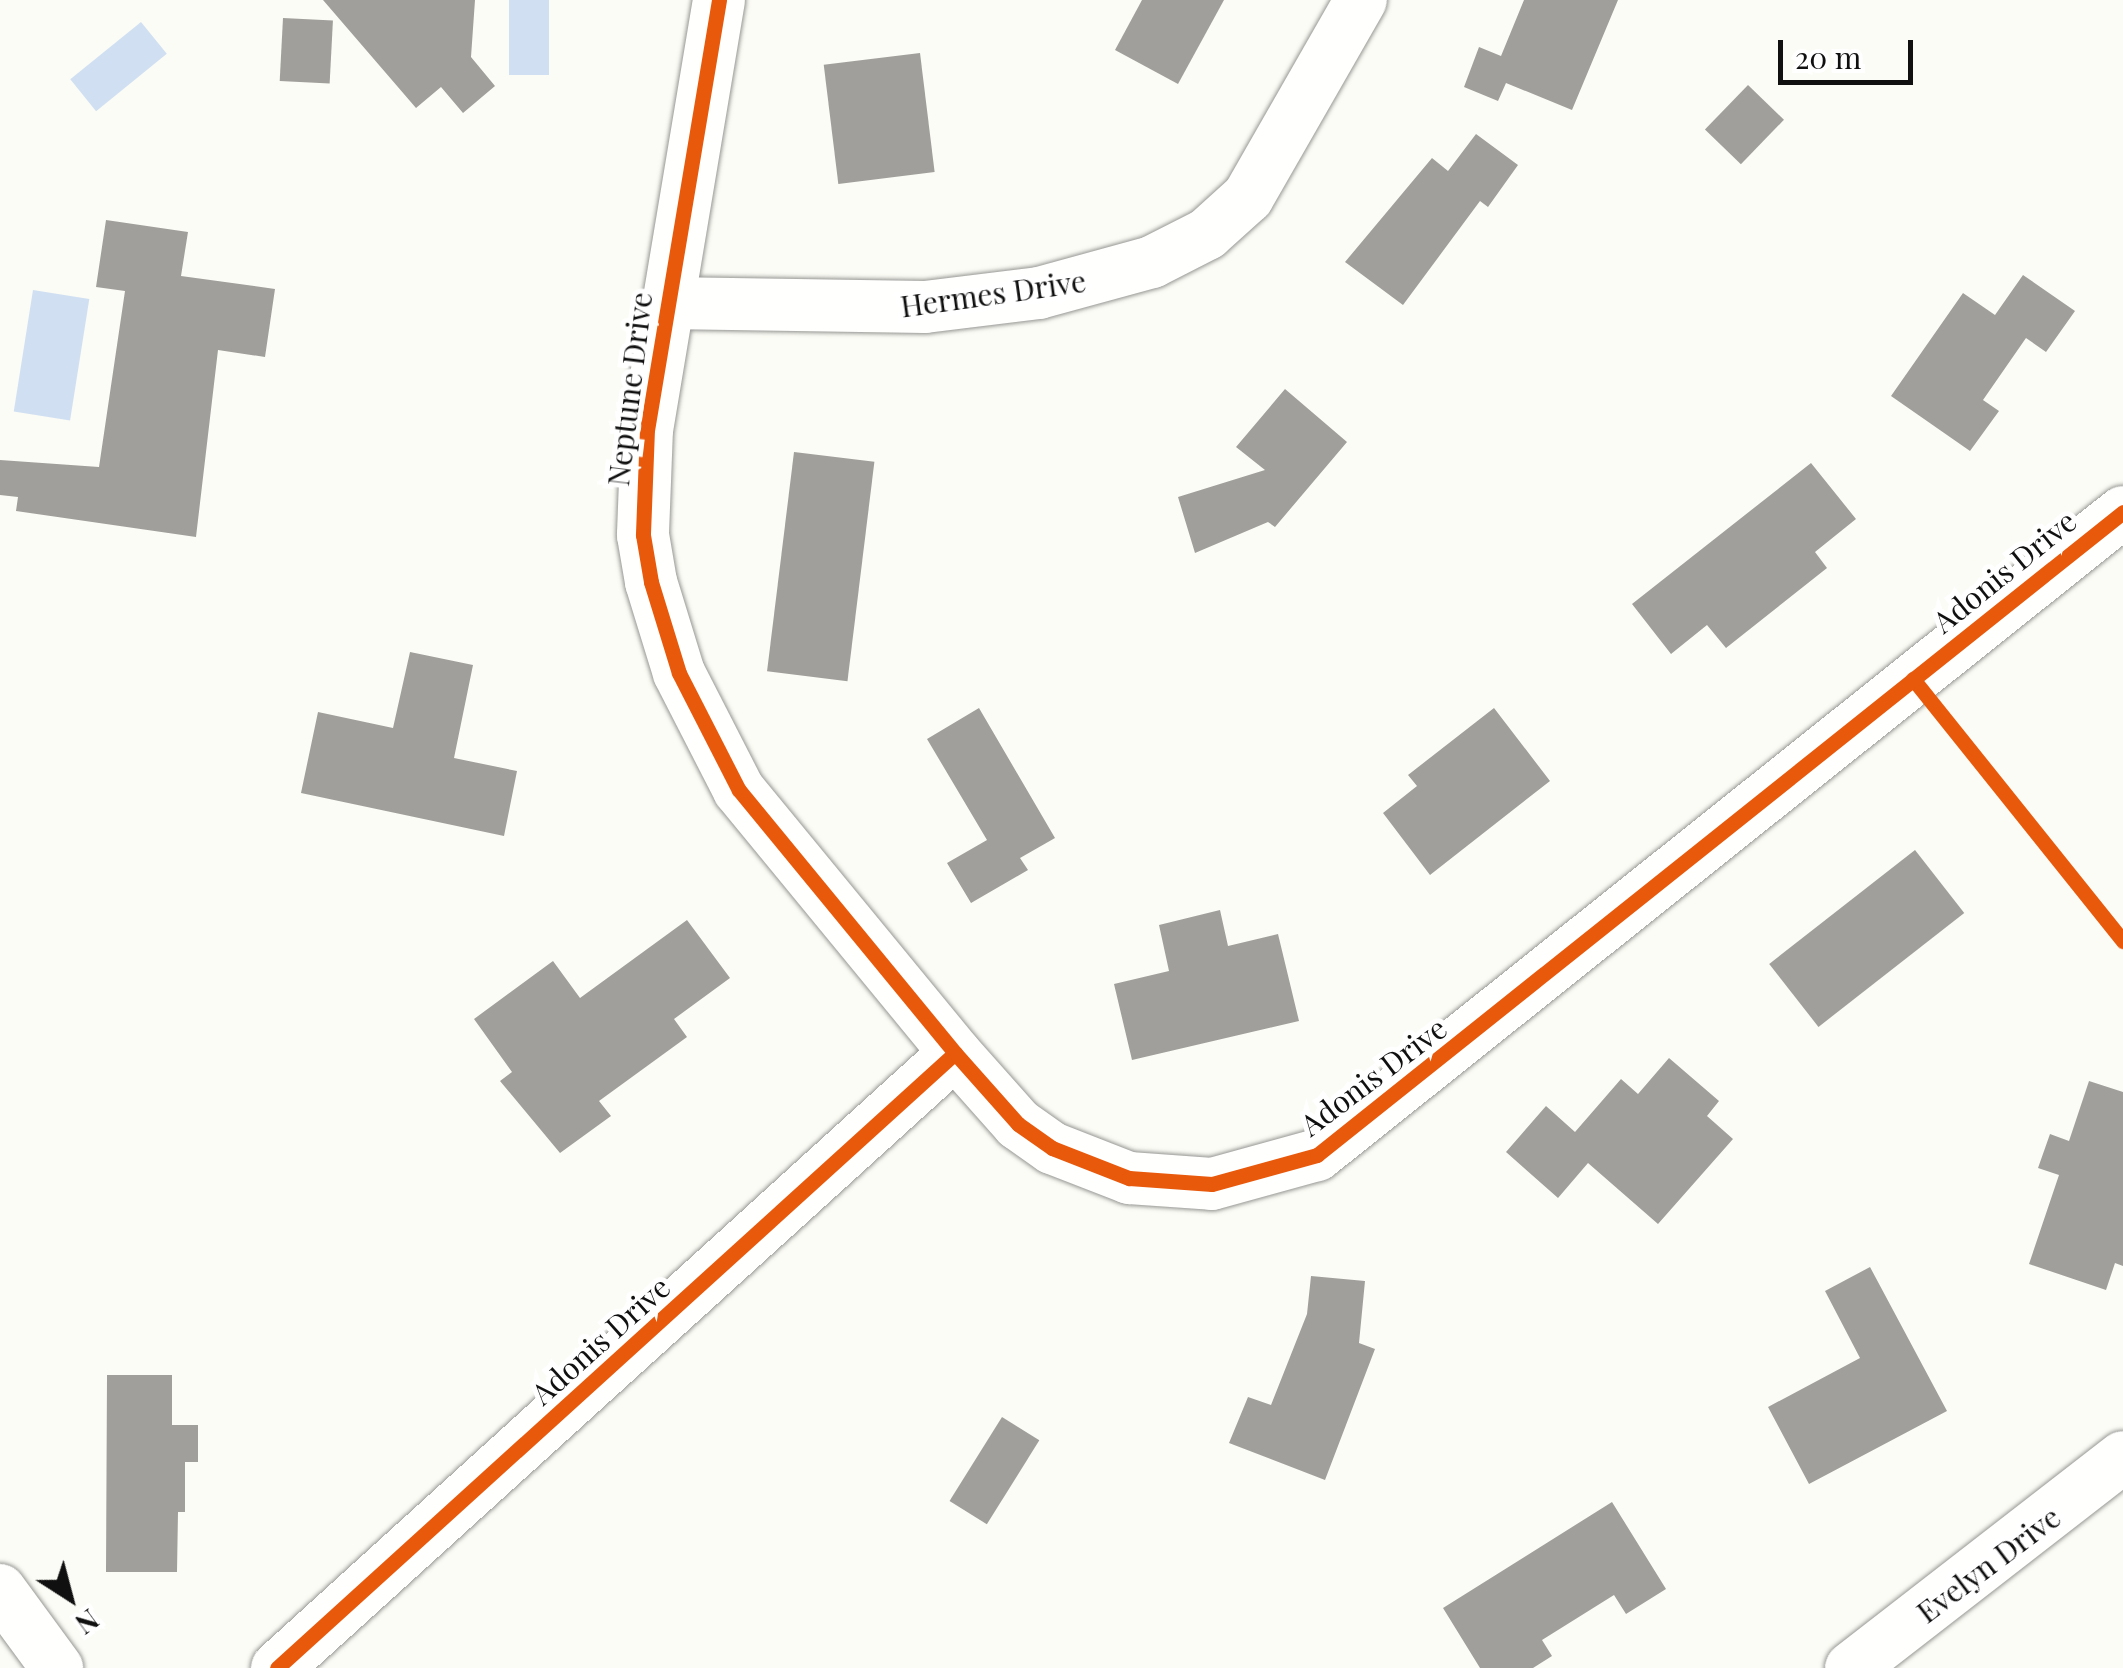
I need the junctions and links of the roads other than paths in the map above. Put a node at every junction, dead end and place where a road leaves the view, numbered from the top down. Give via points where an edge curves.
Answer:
1 (719, 0) edge
2 (1361, 0) edge
3 (667, 303) junction
4 (2123, 512) edge
5 (955, 1053) junction
6 (2123, 1457) edge
7 (0, 1590) edge
8 (57, 1668) edge
9 (277, 1668) edge
10 (1851, 1668) edge

1 - 3 street, Neptune Drive
2 - 3 street, Hermes Drive via 1248,197 1207,234 1152,262 1039,293 926,307
3 - 5 street, Neptune Drive via 647,428 643,535 679,673 740,790
4 - 5 street, Adonis Drive via 1317,1154 1212,1184 1130,1178 1077,1160 1018,1124
5 - 9 street, Adonis Drive
6 - 10 street, Evelyn Drive
7 - 8 street

